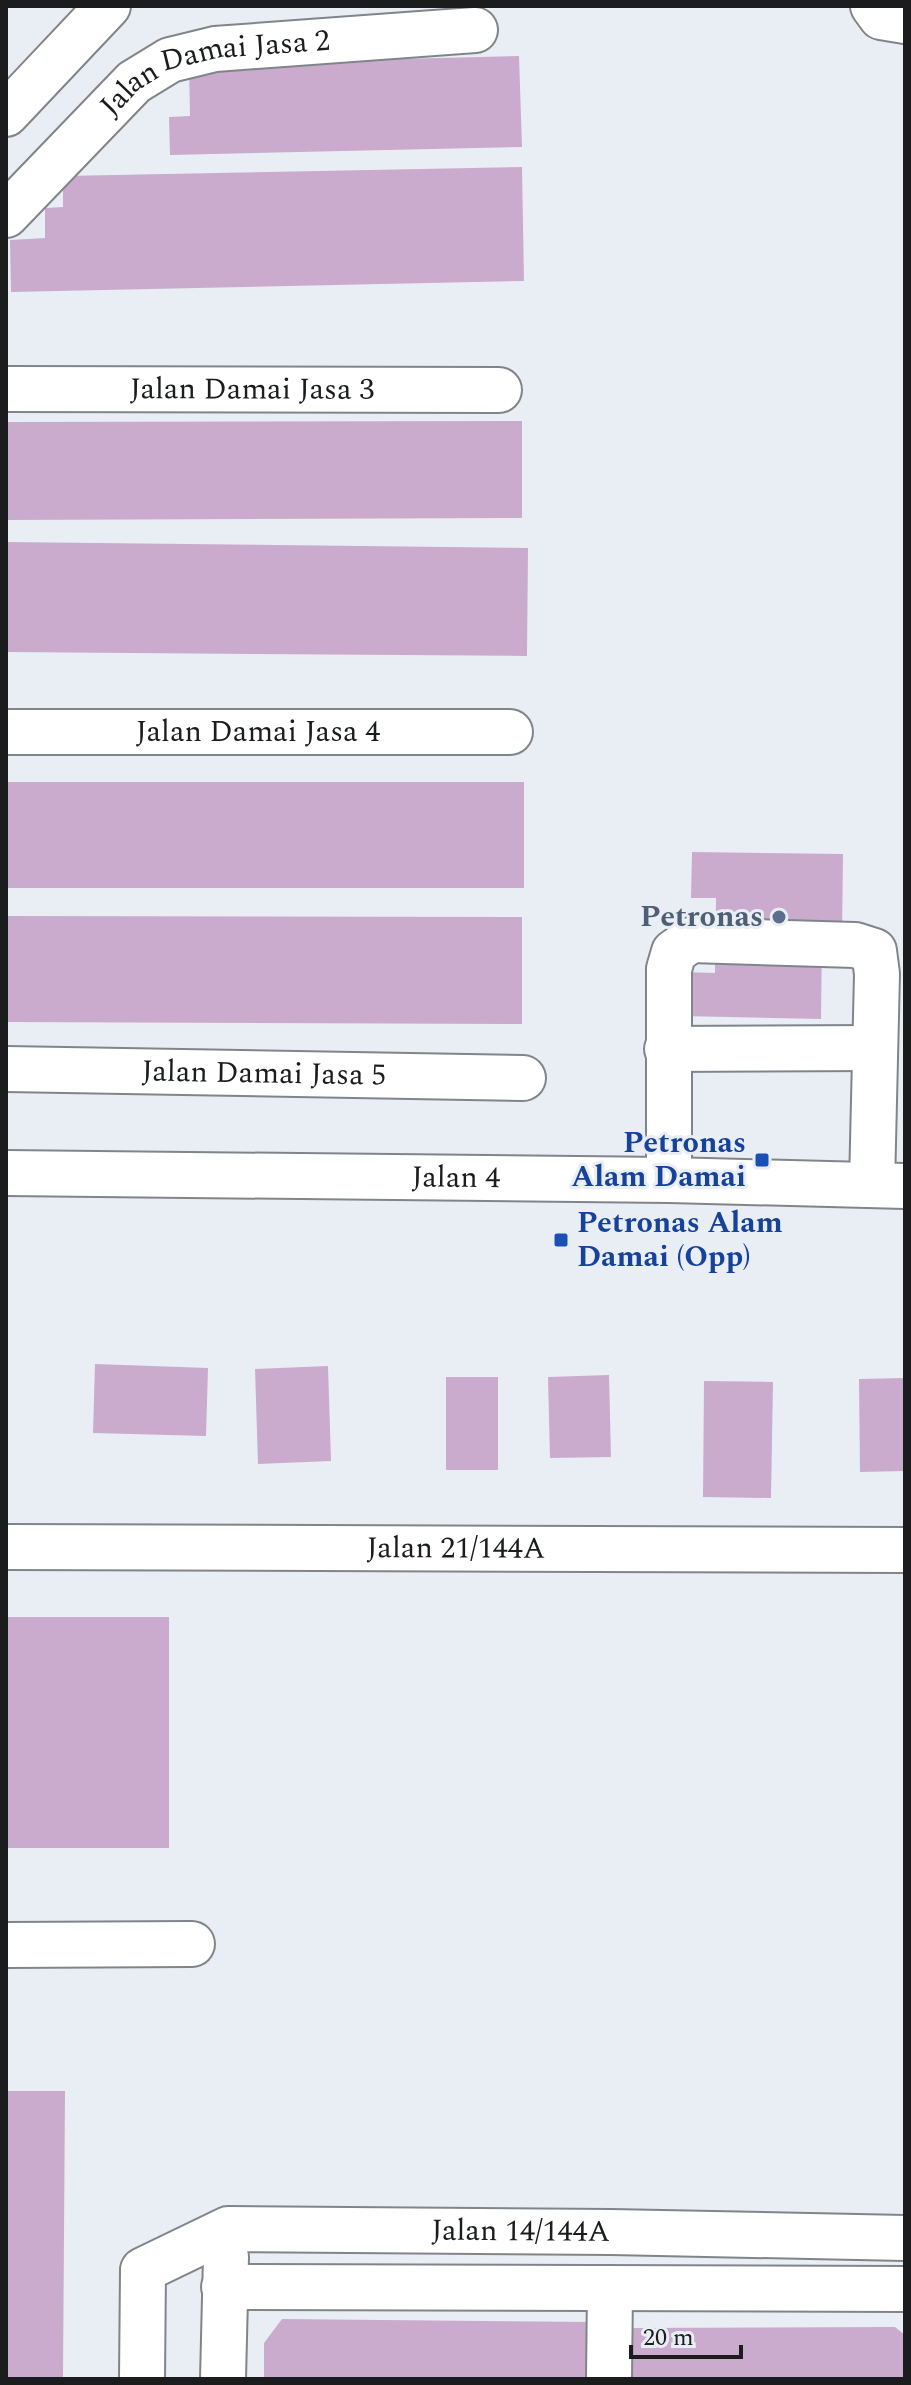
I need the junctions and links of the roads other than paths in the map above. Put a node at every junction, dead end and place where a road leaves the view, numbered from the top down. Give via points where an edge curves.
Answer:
1 (873, 6) edge
2 (97, 10) edge
3 (905, 21) edge
4 (475, 30) dead end
5 (6, 114) edge
6 (6, 215) edge
7 (6, 389) edge
8 (499, 390) dead end
9 (6, 732) edge
10 (510, 732) dead end
11 (875, 1048) junction
12 (667, 1049) junction
13 (6, 1069) edge
14 (523, 1078) dead end
15 (6, 1173) edge
16 (669, 1180) junction
17 (889, 1186) edge
18 (6, 1547) edge
19 (905, 1550) edge
20 (192, 1944) dead end
21 (6, 1945) edge
22 (228, 2229) junction
23 (905, 2238) edge
24 (224, 2287) junction
25 (610, 2288) junction
26 (905, 2289) edge
27 (142, 2379) edge
28 (223, 2379) edge
29 (609, 2379) edge

1 - 3 street via 881,17
2 - 5 street
4 - 6 street, Jalan Damai Jasa 2 via 215,49 170,60 134,82
7 - 8 street, Jalan Damai Jasa 3
9 - 10 street, Jalan Damai Jasa 4
11 - 12 street
11 - 12 street via 874,951 855,945 691,940 674,952 669,969
11 - 17 street
12 - 16 street
13 - 14 street, Jalan Damai Jasa 5
15 - 16 street, Jalan 4
16 - 17 street, Jalan 4
18 - 19 street, Jalan 21/144A
20 - 21 street
22 - 23 street, Jalan 14/144A
22 - 24 street
22 - 27 street, Jalan 14/144A via 143,2270
24 - 25 street, Jalan 14/144A
24 - 28 street
25 - 26 street, Jalan 14/144A
25 - 29 street

